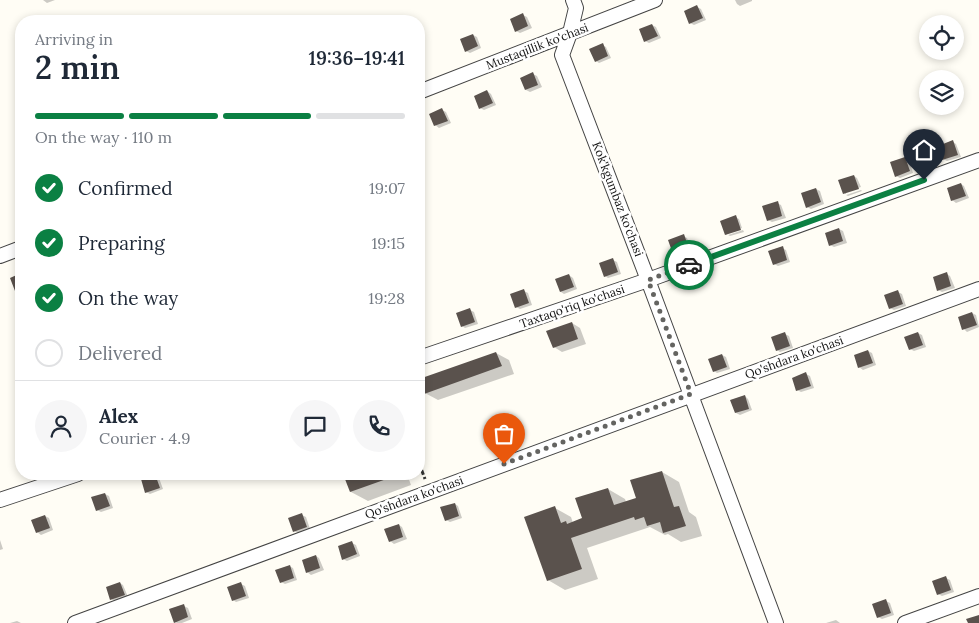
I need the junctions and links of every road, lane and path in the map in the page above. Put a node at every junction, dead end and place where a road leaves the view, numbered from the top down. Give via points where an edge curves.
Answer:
1 (573, 0) edge
2 (655, 0) edge
3 (570, 33) junction
4 (425, 90) edge
5 (979, 160) edge
6 (15, 250) edge
7 (0, 256) edge
8 (648, 280) junction
9 (979, 289) edge
10 (425, 356) edge
11 (691, 394) junction
12 (60, 480) edge
13 (0, 500) edge
14 (979, 596) edge
15 (75, 623) edge
16 (776, 623) edge
17 (905, 623) edge

1 - 3 street, Kok'kgumbaz ko'chasi via 576,8
2 - 3 street, Mustaqillik ko'chasi
3 - 4 street, Mustaqillik ko'chasi
3 - 8 street, Kok'kgumbaz ko'chasi via 562,55
5 - 8 street, Taxtaqo'riq ko'chasi
6 - 7 street
8 - 10 street, Taxtaqo'riq ko'chasi
8 - 11 street, Kok'kgumbaz ko'chasi
9 - 11 street, Qo'shdara ko'chasi
11 - 15 street, Qo'shdara ko'chasi
11 - 16 street, Kok'kgumbaz ko'chasi
12 - 13 street
14 - 17 street

